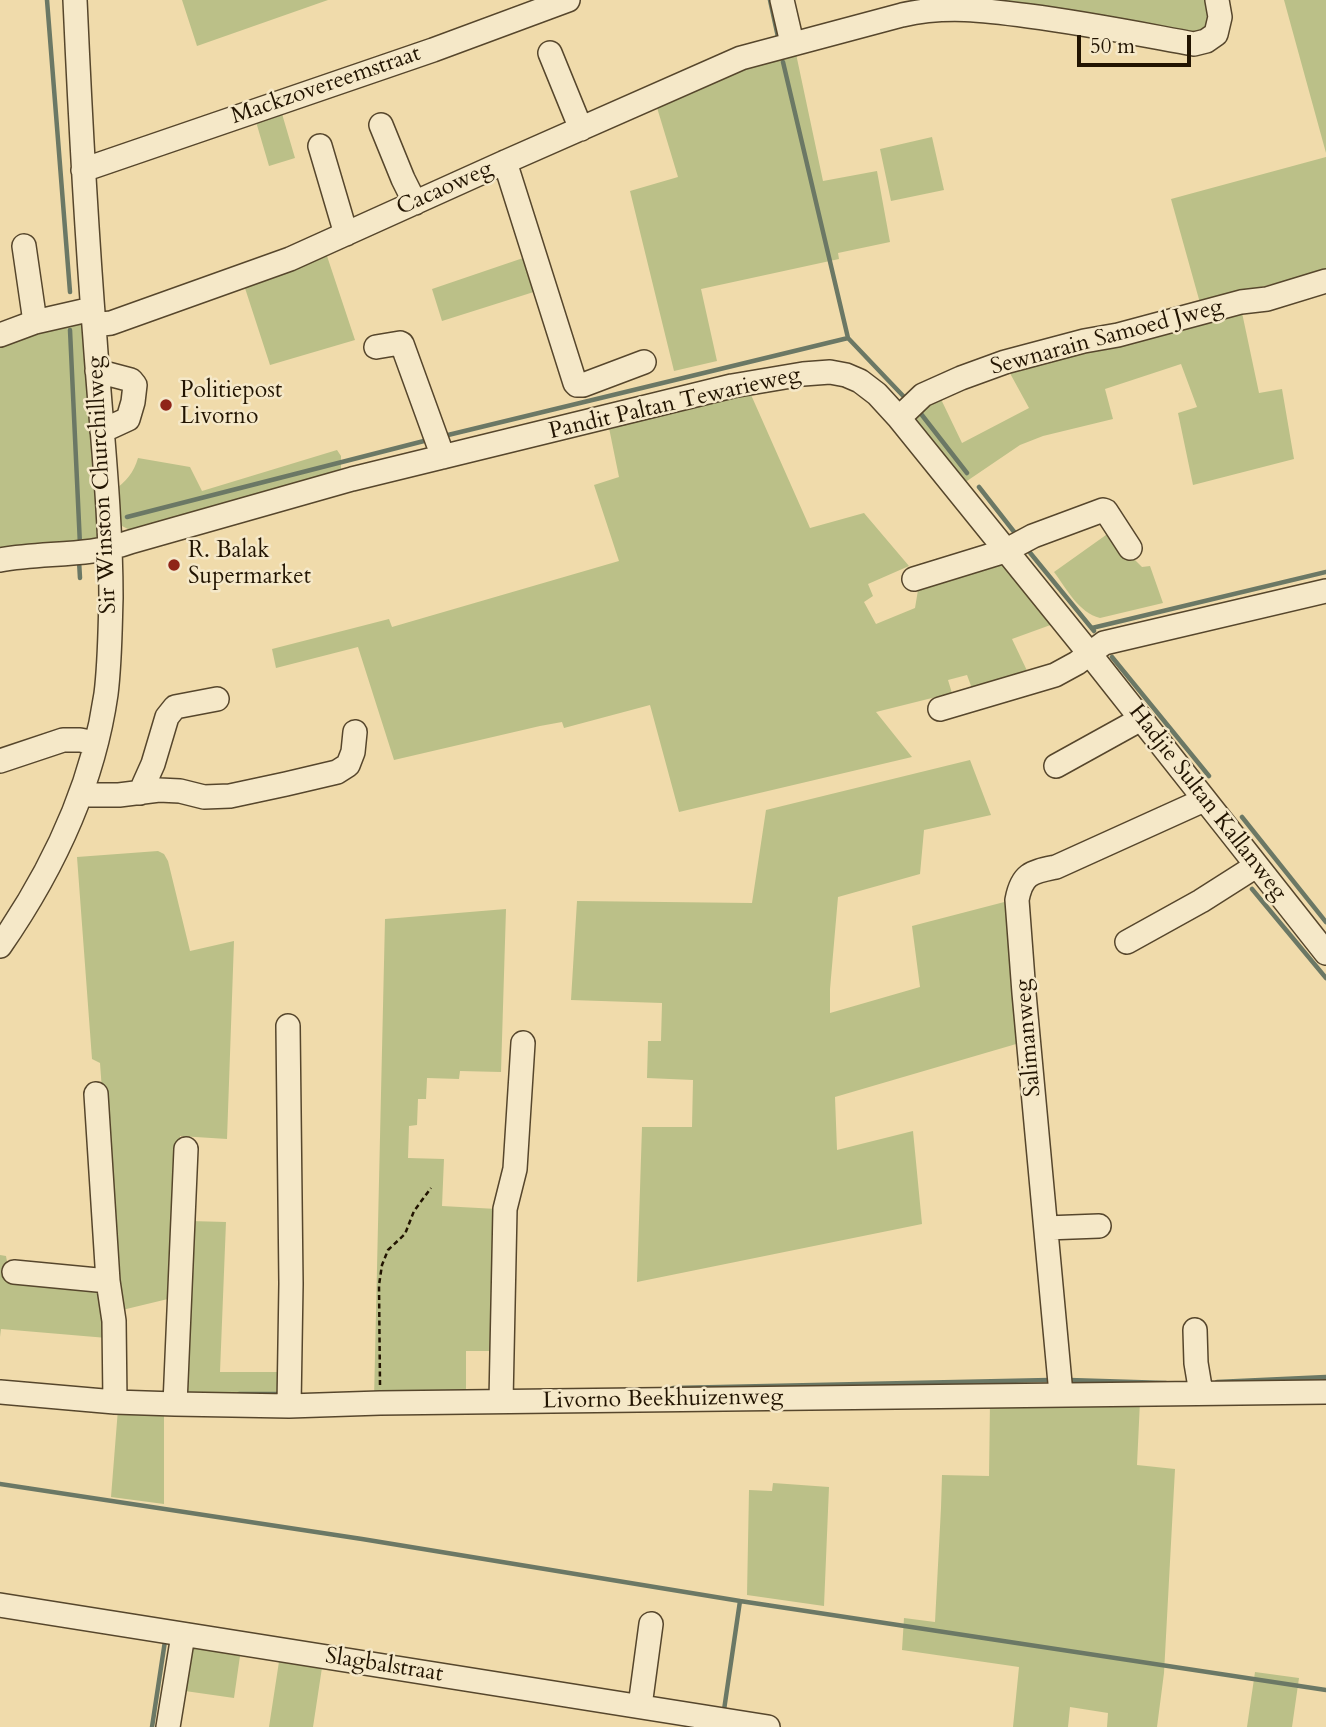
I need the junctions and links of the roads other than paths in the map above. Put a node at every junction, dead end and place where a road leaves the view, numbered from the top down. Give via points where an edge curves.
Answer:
1 (75, 0) edge
2 (569, 0) edge
3 (782, 0) edge
4 (1217, 0) edge
5 (792, 44) junction
6 (550, 53) dead end
7 (381, 125) dead end
8 (581, 129) junction
9 (320, 146) dead end
10 (505, 162) junction
11 (83, 170) junction
12 (415, 203) junction
13 (346, 234) junction
14 (24, 246) dead end
15 (1326, 281) edge
16 (93, 317) junction
17 (35, 322) junction
18 (0, 335) edge
19 (376, 347) dead end
20 (644, 362) dead end
21 (97, 371) junction
22 (899, 418) junction
23 (102, 431) junction
24 (443, 457) junction
25 (1130, 548) dead end
26 (111, 549) junction
27 (1005, 551) junction
28 (0, 560) edge
29 (914, 579) dead end
30 (1326, 591) edge
31 (1089, 653) junction
32 (217, 699) dead end
33 (940, 709) dead end
34 (1141, 719) junction
35 (355, 732) dead end
36 (96, 743) junction
37 (0, 761) edge
38 (1056, 766) dead end
39 (140, 793) junction
40 (80, 795) junction
41 (1204, 800) junction
42 (1256, 866) junction
43 (1127, 942) dead end
44 (0, 946) edge
45 (1326, 953) edge
46 (288, 1026) dead end
47 (523, 1043) dead end
48 (96, 1094) dead end
49 (186, 1149) dead end
50 (1099, 1226) dead end
51 (1046, 1228) junction
52 (14, 1272) dead end
53 (108, 1281) junction
54 (1195, 1331) dead end
55 (0, 1392) edge
56 (1201, 1392) junction
57 (1326, 1392) edge
58 (1062, 1394) junction
59 (502, 1401) junction
60 (115, 1402) junction
61 (175, 1404) junction
62 (289, 1406) junction
63 (0, 1605) edge
64 (651, 1624) dead end
65 (183, 1635) junction
66 (640, 1706) junction
67 (710, 1723) edge
68 (168, 1727) edge
69 (768, 1727) edge

1 - 11 street, Sir Winston Churchillweg
2 - 11 street, Mackzovereemstraat
3 - 5 street
4 - 5 street, Cacaoweg via 1216,34 1194,44 1053,19 954,8 925,9
5 - 8 street, Cacaoweg via 741,58
6 - 8 street
7 - 12 street
8 - 10 street, Cacaoweg
9 - 13 street
10 - 12 street, Cacaoweg
10 - 20 street via 575,383 583,385
11 - 16 street, Sir Winston Churchillweg
12 - 13 street, Cacaoweg
13 - 16 street, Cacaoweg via 290,259 111,323
14 - 17 street
15 - 22 street, Sewnarain Samoed Jweg via 1005,362 923,395
16 - 17 street, Cacaoweg
16 - 21 street, Sir Winston Churchillweg
17 - 18 street, Cacaoweg
19 - 24 street via 402,344
21 - 23 street, Sir Winston Churchillweg
21 - 23 street via 135,385 128,419
22 - 24 street, Pandit Paltan Tewarieweg via 860,381 830,372 803,374 732,386
22 - 27 street, Pandit Paltan Tewarieweg
23 - 26 street, Sir Winston Churchillweg
24 - 26 street, Pandit Paltan Tewarieweg
25 - 27 street via 1103,510
26 - 28 street, Pandit Paltan Tewarieweg
26 - 36 street, Sir Winston Churchillweg via 106,693
27 - 29 street
27 - 31 street, Pandit Paltan Tewarieweg
30 - 31 street via 1104,643
31 - 33 street via 1055,676
31 - 34 street, Hadjie Sultan Kallanweg
32 - 39 street via 175,708 167,718
34 - 38 street
34 - 41 street, Hadjie Sultan Kallanweg
35 - 39 street via 348,765 337,772 230,796 159,790
36 - 37 street via 63,740
36 - 40 street, Sir Winston Churchillweg
39 - 40 street
40 - 44 street, Sir Winston Churchillweg via 32,899
41 - 42 street, Hadjie Sultan Kallanweg
41 - 51 street, Salimanweg via 1056,867 1033,872 1019,890
42 - 43 street
42 - 45 street, Hadjie Sultan Kallanweg
46 - 62 street
47 - 59 street via 515,1169 505,1209
48 - 53 street
49 - 61 street
50 - 51 street
51 - 58 street, Salimanweg
52 - 53 street
53 - 60 street via 114,1321
54 - 56 street
55 - 60 street, Livorno Beekhuizenweg
56 - 57 street, Livorno Beekhuizenweg
56 - 58 street, Livorno Beekhuizenweg
58 - 59 street, Livorno Beekhuizenweg
59 - 62 street, Livorno Beekhuizenweg
60 - 61 street, Livorno Beekhuizenweg
61 - 62 street, Livorno Beekhuizenweg
63 - 65 street, Slagbalstraat
64 - 66 street
65 - 66 street, Slagbalstraat
65 - 68 street
66 - 67 street, Slagbalstraat
67 - 69 street, Slagbalstraat

